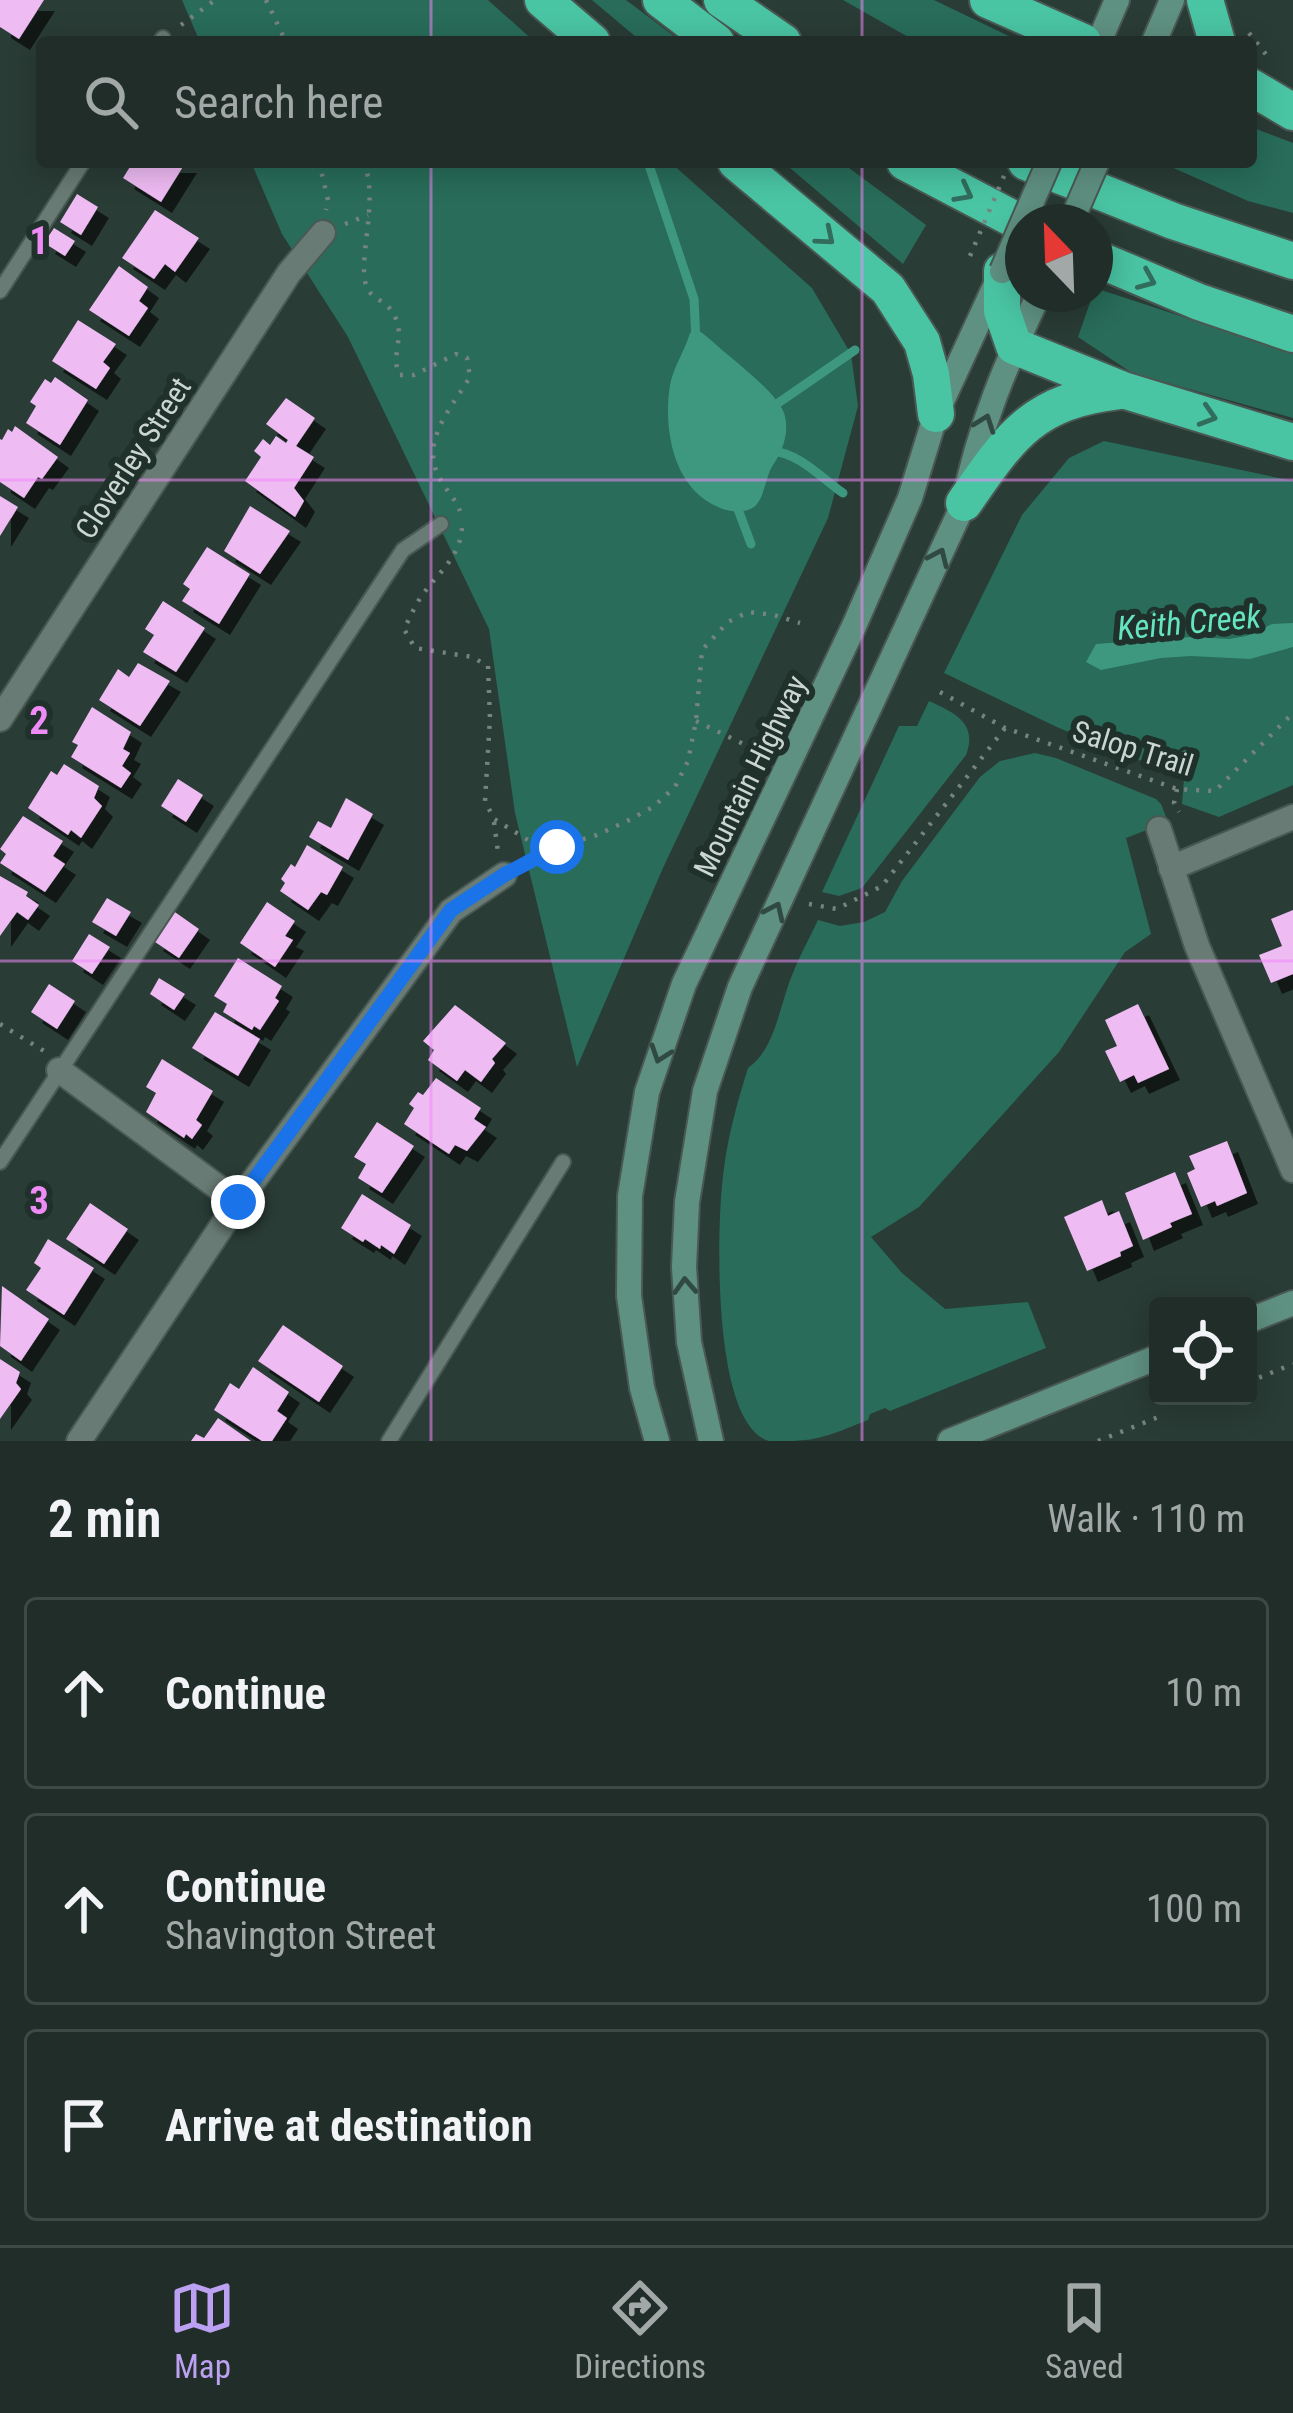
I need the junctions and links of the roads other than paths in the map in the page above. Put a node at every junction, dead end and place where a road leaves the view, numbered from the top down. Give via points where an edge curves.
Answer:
1 (543, 0) edge
2 (661, 0) edge
3 (722, 0) edge
4 (988, 0) edge
5 (1117, 0) edge
6 (1172, 0) edge
7 (1205, 0) edge
8 (1229, 33) edge
9 (585, 36) edge
10 (708, 36) edge
11 (774, 36) edge
12 (1069, 36) edge
13 (1102, 36) edge
14 (1158, 36) edge
15 (1261, 74) edge
16 (1257, 105) edge
17 (1293, 112) edge
18 (79, 168) edge
19 (743, 168) edge
20 (916, 168) edge
21 (1042, 168) edge
22 (1044, 168) edge
23 (1094, 168) edge
24 (1079, 204) edge
25 (1005, 215) edge
26 (323, 233) road end
27 (1211, 233) junction
28 (1293, 246) edge
29 (1293, 261) edge
30 (986, 264) junction
31 (1113, 266) edge
32 (0, 291) edge
33 (1031, 312) edge
34 (1293, 334) edge
35 (1014, 346) junction
36 (1123, 390) junction
37 (936, 414) junction
38 (1293, 442) edge
39 (964, 503) junction
40 (441, 524) dead end
41 (0, 719) edge
42 (1293, 817) edge
43 (1160, 829) dead end
44 (1171, 868) junction
45 (504, 875) road end
46 (62, 1066) junction
47 (0, 1162) edge
48 (563, 1162) dead end
49 (1293, 1170) edge
50 (238, 1202) junction
51 (1293, 1303) edge
52 (1257, 1317) edge
53 (1149, 1361) edge
54 (79, 1441) edge
55 (389, 1441) edge
56 (657, 1441) edge
57 (712, 1441) edge
58 (950, 1441) edge

1 - 9 highway
2 - 10 highway
3 - 11 highway
4 - 12 highway
5 - 13 main road
6 - 14 main road
7 - 8 highway
15 - 17 highway
16 - 17 highway
18 - 32 lane
19 -> 37 highway via 889,290 922,342
20 -> 25 highway
21 - 27 highway
22 - 30 main road, Mountain Highway, bridge
23 - 24 main road, bridge
26 - 41 street, Cloverley Street via 289,273
27 - 28 highway
27 - 29 highway
30 - 35 highway
30 - 37 main road, Mountain Highway
31 -> 34 highway
33 - 35 main road
35 - 36 highway
39 -> 35 main road
36 -> 38 highway
36 - 39 highway via 1043,412 1004,444
37 -> 56 main road, Mountain Highway via 910,498 684,984 647,1092 630,1196 629,1296
57 -> 39 main road via 689,1342 684,1267 705,1091 740,987
40 - 46 lane via 403,550
42 - 44 street
43 - 44 street
44 - 49 street
45 - 50 street via 451,910
46 - 47 lane
46 - 50 street
48 - 55 lane
50 - 54 street
51 - 52 main road
53 - 58 main road

